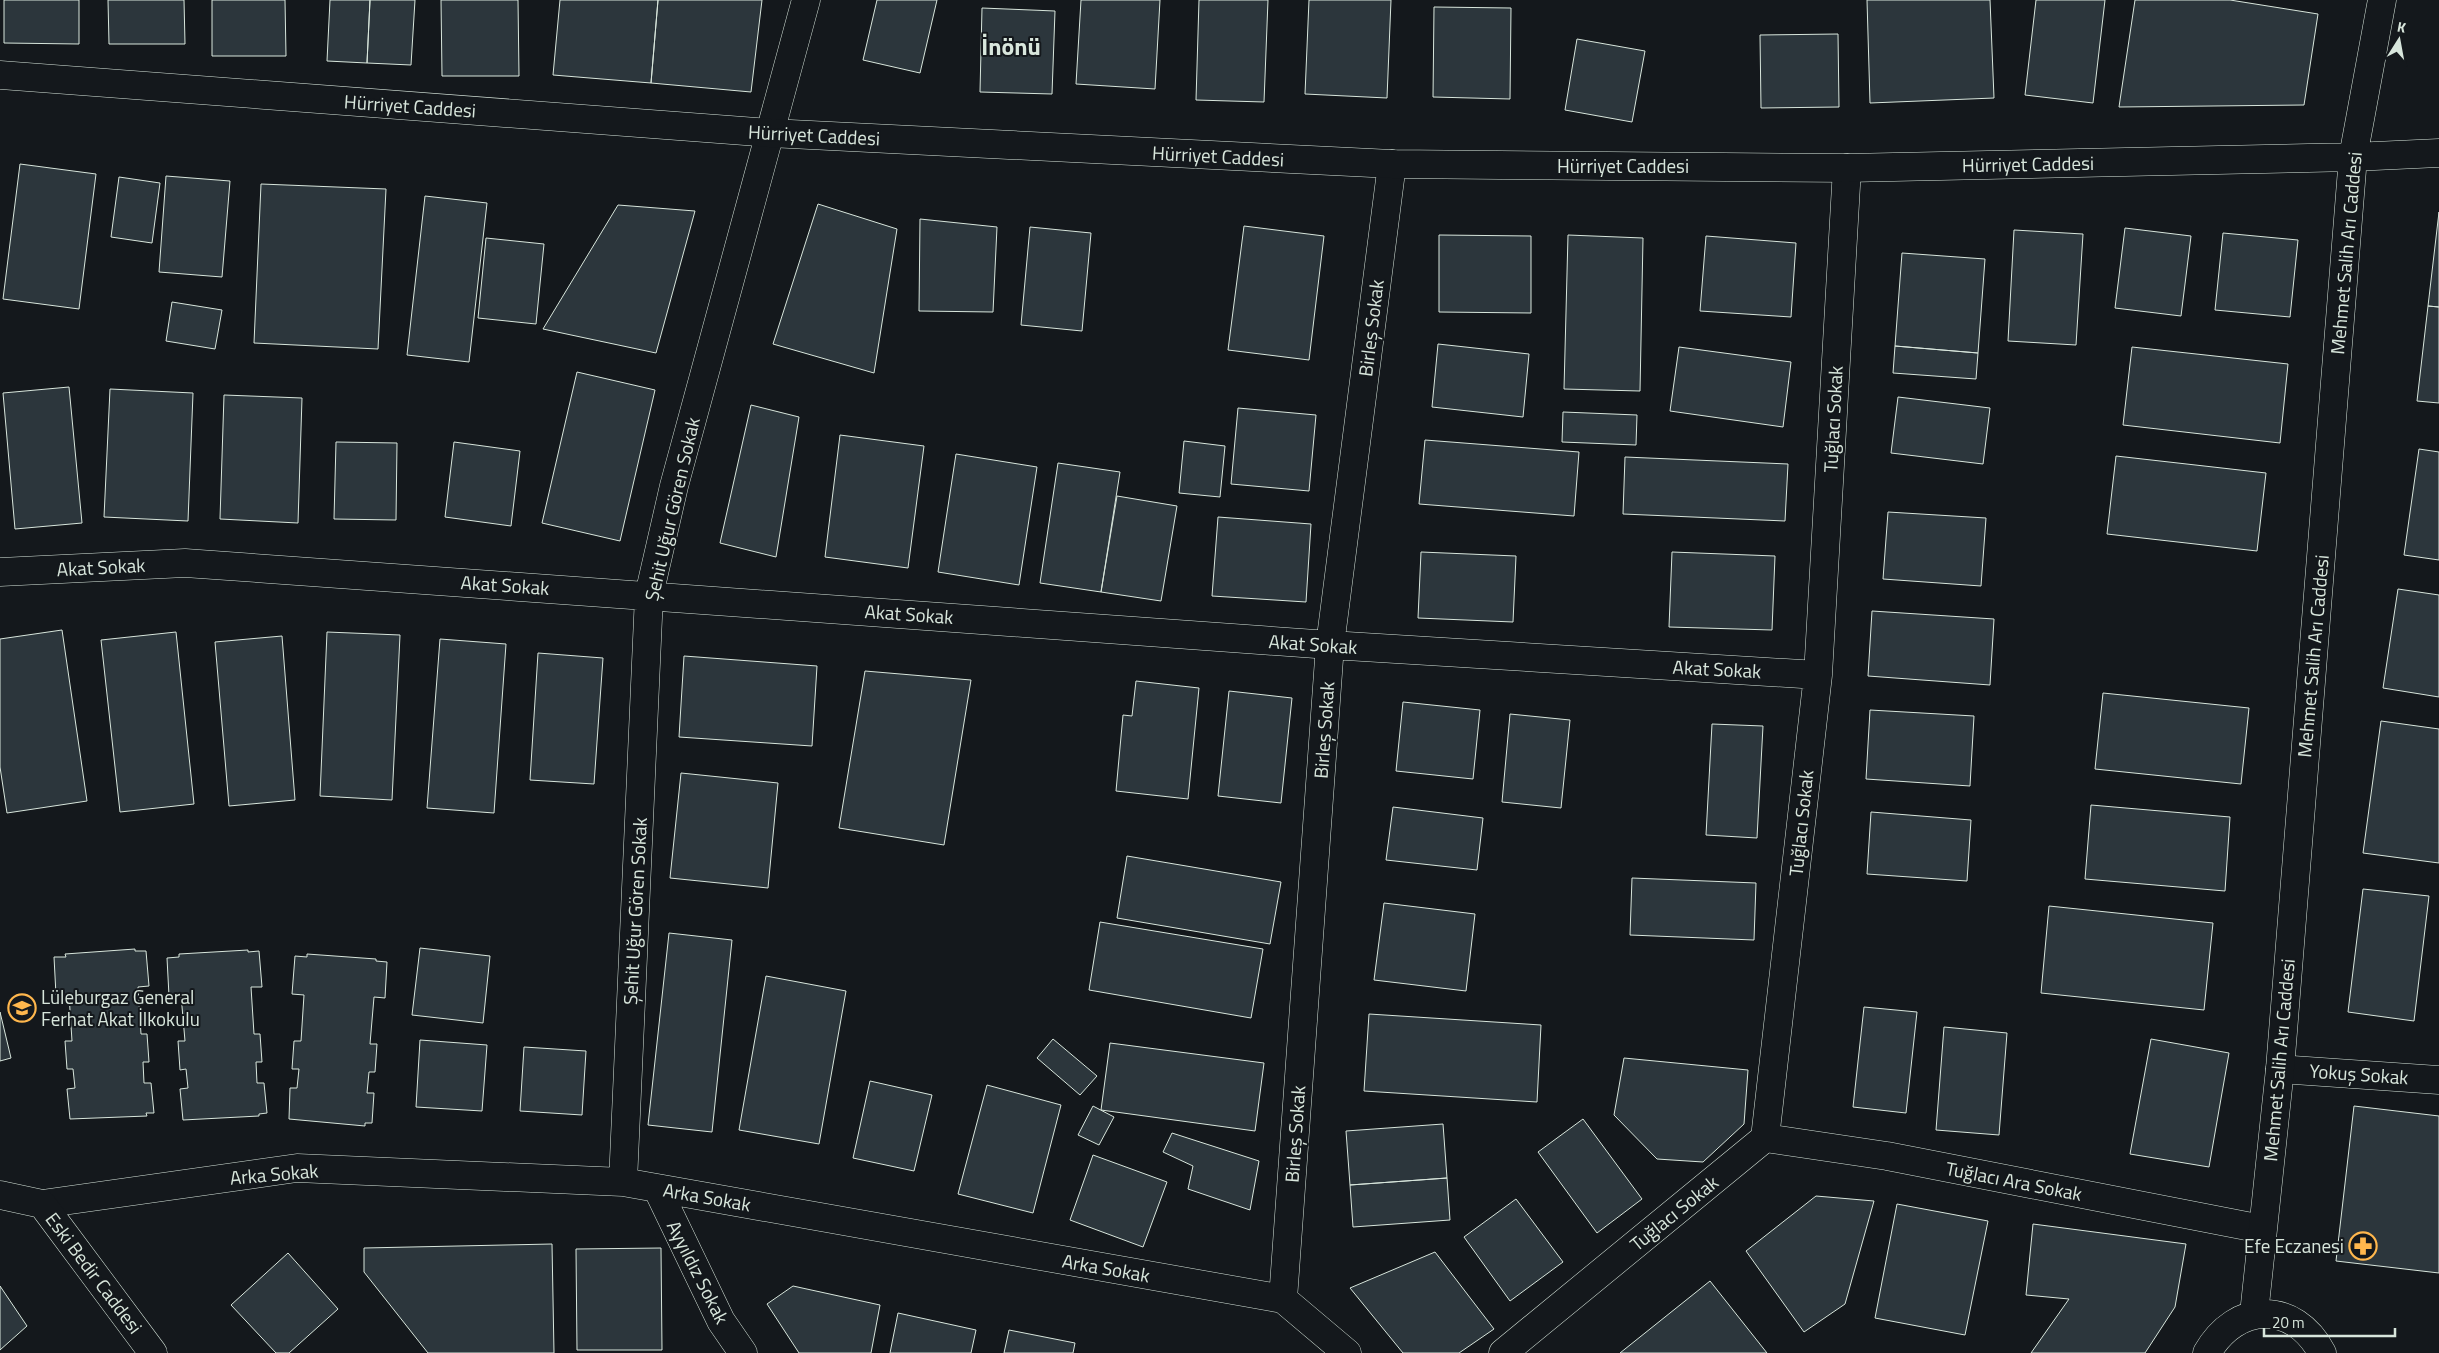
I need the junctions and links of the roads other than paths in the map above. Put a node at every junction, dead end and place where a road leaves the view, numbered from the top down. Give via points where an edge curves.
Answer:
1 (806, 0) edge
2 (2382, 0) edge
3 (0, 75) edge
4 (770, 133) junction
5 (2439, 153) edge
6 (2353, 157) junction
7 (1392, 164) junction
8 (1848, 168) junction
9 (0, 572) edge
10 (649, 595) junction
11 (1330, 645) junction
12 (1818, 675) junction
13 (2280, 1069) junction
14 (2439, 1080) edge
15 (1765, 1138) junction
16 (623, 1182) junction
17 (657, 1188) junction
18 (0, 1195) edge
19 (42, 1204) junction
20 (2262, 1229) junction
21 (1283, 1299) junction
22 (2254, 1314) junction
23 (153, 1353) edge
24 (743, 1353) edge
25 (1348, 1353) edge
26 (1503, 1353) edge
27 (2207, 1353) edge
28 (2322, 1353) edge

1 - 4 street, Şehit Uğur Gören Sokak
2 - 6 street, Mehmet Salih Arı Caddesi
3 - 4 street, Hürriyet Caddesi
4 - 7 street, Hürriyet Caddesi
4 - 10 street, Şehit Uğur Gören Sokak via 674,486
5 - 6 street, Hürriyet Caddesi
6 - 8 street, Hürriyet Caddesi
6 - 13 street, Mehmet Salih Arı Caddesi
7 - 8 street, Hürriyet Caddesi
7 - 11 street, Birleş Sokak
8 - 12 street, Tuğlacı Sokak
9 - 10 street, Akat Sokak via 185,563
10 - 11 street, Akat Sokak
10 - 16 street, Şehit Uğur Gören Sokak
11 - 12 street, Akat Sokak
11 - 21 street, Birleş Sokak
12 - 15 street, Tuğlacı Sokak
13 - 14 street, Yokuş Sokak
13 - 20 street, Mehmet Salih Arı Caddesi
15 - 20 street, Tuğlacı Ara Sokak via 1887,1156
15 - 26 street, Tuğlacı Sokak
16 - 17 street, Arka Sokak
16 - 19 street, Arka Sokak via 298,1168
17 - 21 street, Arka Sokak
17 - 24 street, Ayyıldız Sokak via 721,1321
18 - 19 street, Eski Bedir Caddesi
19 - 23 street, Eski Bedir Caddesi
20 - 22 street, Mehmet Salih Arı Caddesi
21 - 25 street, Arka Sokak
22 - 27 street via 2234,1322 2218,1335
22 - 28 street via 2275,1315 2294,1322 2311,1334

